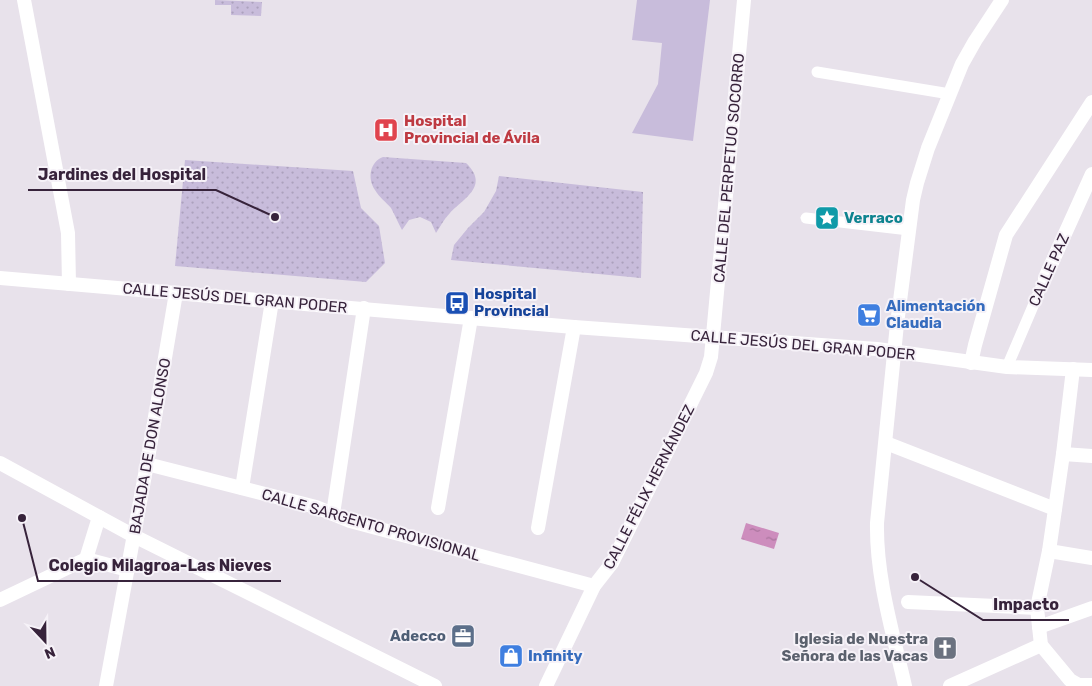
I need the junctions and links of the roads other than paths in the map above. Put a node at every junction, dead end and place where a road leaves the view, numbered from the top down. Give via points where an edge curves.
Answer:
1 (24, 0) edge
2 (744, 0) edge
3 (1002, 0) edge
4 (817, 72) dead end
5 (950, 94) junction
6 (1092, 102) edge
7 (1091, 179) edge
8 (806, 218) dead end
9 (909, 230) junction
10 (0, 278) edge
11 (1045, 278) joint
12 (69, 284) junction
13 (176, 293) junction
14 (272, 301) junction
15 (364, 308) junction
16 (471, 318) junction
17 (574, 327) junction
18 (713, 337) junction
19 (894, 351) junction
20 (971, 363) junction
21 (1007, 367) junction
22 (1073, 369) junction
23 (1092, 370) edge
24 (886, 443) junction
25 (1063, 454) junction
26 (1092, 456) edge
27 (0, 463) edge
28 (148, 464) junction
29 (242, 488) junction
30 (438, 508) dead end
31 (1055, 510) junction
32 (333, 514) junction
33 (99, 518) junction
34 (538, 528) dead end
35 (134, 536) junction
36 (1049, 551) junction
37 (1092, 558) edge
38 (86, 559) junction
39 (128, 570) junction
40 (594, 586) junction
41 (0, 600) edge
42 (908, 602) dead end
43 (1037, 608) junction
44 (1092, 608) edge
45 (1039, 627) junction
46 (1042, 645) junction
47 (1092, 685) edge
48 (106, 686) edge
49 (435, 686) edge
50 (546, 686) edge
51 (905, 686) edge
52 (950, 686) edge

1 - 12 street via 68,233
2 - 18 street, CALLE DEL PERPETUO SOCORRO
3 - 5 street via 962,64
4 - 5 street
5 - 9 street via 922,165
6 - 20 street via 1006,235
7 - 11 street, CALLE PAZ
8 - 9 street
9 - 19 street
10 - 12 street, CALLE JESÚS DEL GRAN PODER
11 - 21 street, CALLE PAZ
12 - 13 street, CALLE JESÚS DEL GRAN PODER
13 - 14 street, CALLE JESÚS DEL GRAN PODER
13 - 28 street, BAJADA DE DON ALONSO
14 - 15 street, CALLE JESÚS DEL GRAN PODER
14 - 29 street
15 - 16 street, CALLE JESÚS DEL GRAN PODER
15 - 32 street
16 - 17 street, CALLE JESÚS DEL GRAN PODER
16 - 30 street
17 - 18 street, CALLE JESÚS DEL GRAN PODER
17 - 34 street
18 - 19 street, CALLE JESÚS DEL GRAN PODER
18 - 40 street, CALLE FÉLIX HERNÁNDEZ via 706,373 612,563
19 - 20 street, CALLE JESÚS DEL GRAN PODER
19 - 24 street
20 - 21 street, CALLE JESÚS DEL GRAN PODER
21 - 22 street, CALLE JESÚS DEL GRAN PODER
22 - 23 street, CALLE JESÚS DEL GRAN PODER
22 - 25 street
24 - 31 street
24 - 51 street via 876,547
25 - 26 street
25 - 31 street
27 - 33 street
28 - 29 street, CALLE SARGENTO PROVISIONAL
28 - 35 street, BAJADA DE DON ALONSO
29 - 32 street, CALLE SARGENTO PROVISIONAL
31 - 36 street
32 - 40 street, CALLE SARGENTO PROVISIONAL
33 - 35 street
33 - 38 street
35 - 39 street, BAJADA DE DON ALONSO
35 - 49 street
36 - 37 street
36 - 43 street
38 - 39 street
38 - 41 street
39 - 48 street, BAJADA DE DON ALONSO
40 - 50 street, CALLE FÉLIX HERNÁNDEZ
42 - 43 street
43 - 45 street
44 - 45 street
45 - 46 street
46 - 47 street via 1070,680 1079,685
46 - 52 street

